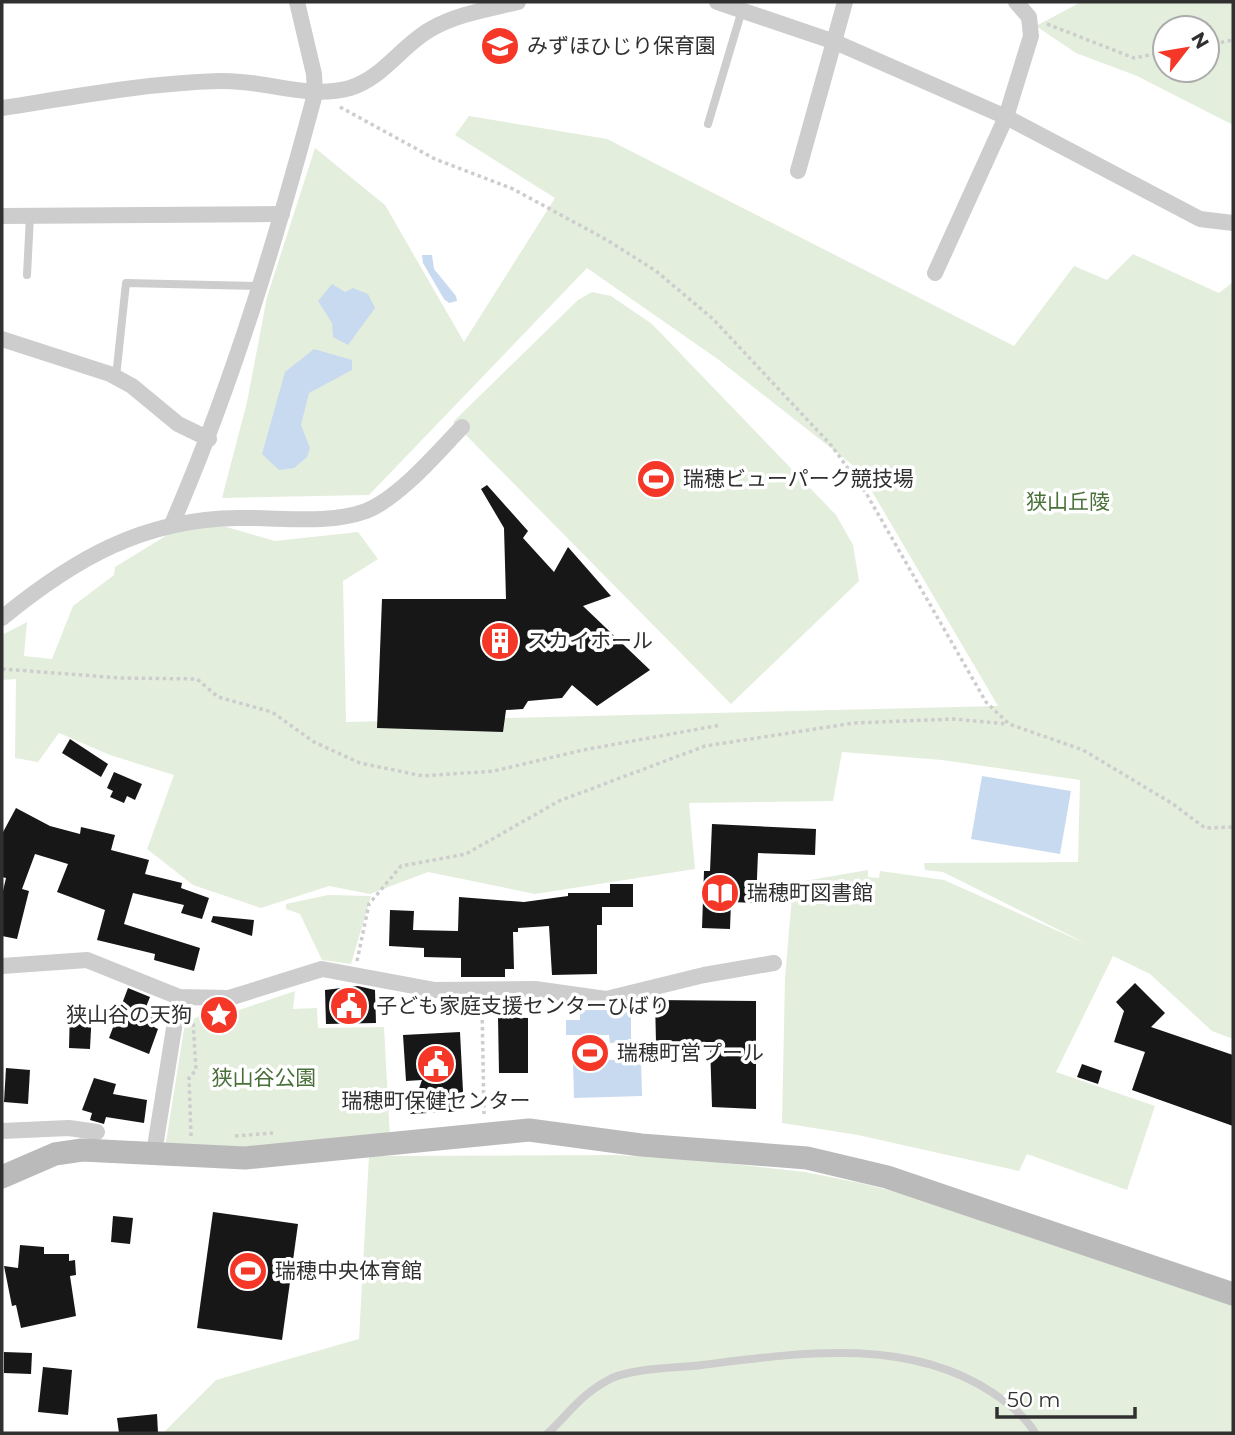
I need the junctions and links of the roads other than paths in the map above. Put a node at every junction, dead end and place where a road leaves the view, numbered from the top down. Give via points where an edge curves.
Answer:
1 (297, 2) edge
2 (518, 2) edge
3 (717, 2) edge
4 (845, 2) edge
5 (1016, 2) edge
6 (742, 10) junction
7 (835, 42) junction
8 (315, 94) junction
9 (2, 108) edge
10 (1006, 117) junction
11 (708, 124) dead end
12 (799, 171) dead end
13 (282, 214) junction
14 (2, 216) edge
15 (30, 216) junction
16 (1233, 223) edge
17 (935, 274) dead end
18 (27, 275) dead end
19 (259, 286) junction
20 (2, 339) edge
21 (116, 377) junction
22 (462, 427) dead end
23 (209, 439) junction
24 (172, 524) junction
25 (2, 618) edge
26 (774, 963) dead end
27 (2, 966) edge
28 (179, 996) junction
29 (2, 1131) edge
30 (97, 1132) dead end
31 (154, 1153) junction
32 (2, 1177) edge
33 (1233, 1294) edge
34 (548, 1433) edge
35 (1035, 1433) edge

1 - 8 street
2 - 8 street via 431,29 364,82
3 - 6 street
4 - 7 street
5 - 10 street via 1029,17 1031,36
6 - 7 street
6 - 11 lane
7 - 10 street
7 - 12 street
8 - 9 street via 266,84 216,81
8 - 13 street
10 - 16 street via 1200,219
10 - 17 street
13 - 15 street
13 - 19 street
14 - 15 street
15 - 18 lane
19 - 21 lane via 126,283
19 - 23 street
20 - 21 street
21 - 23 street via 178,424
22 - 24 street via 387,499 367,510 341,517 204,519
23 - 24 street
24 - 25 street via 85,558
26 - 28 street via 614,998 535,989 435,990 322,969 229,998
27 - 28 street via 87,960
28 - 31 street
29 - 30 street via 69,1128
31 - 32 street via 82,1150 55,1154
31 - 33 street via 245,1158 529,1130 641,1145 807,1158 943,1194
34 - 35 lane via 572,1405 615,1377 791,1354 854,1353 898,1356 973,1380 1010,1405

